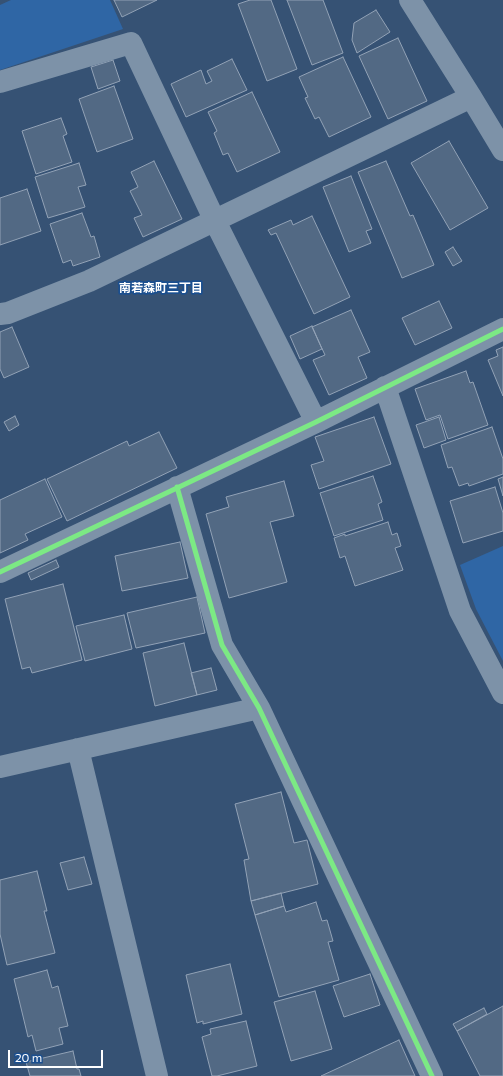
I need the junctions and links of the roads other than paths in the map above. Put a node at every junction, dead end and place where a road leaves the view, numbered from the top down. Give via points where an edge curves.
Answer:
1 (410, 0) edge
2 (0, 82) edge
3 (471, 97) junction
4 (503, 150) edge
5 (215, 220) junction
6 (0, 314) edge
7 (503, 329) edge
8 (385, 387) junction
9 (316, 422) junction
10 (177, 487) junction
11 (0, 572) edge
12 (503, 693) edge
13 (259, 708) junction
14 (78, 749) junction
15 (0, 767) edge
16 (157, 1076) edge
17 (432, 1076) edge

1 - 3 street
2 - 5 street via 131,43
3 - 4 street
3 - 5 street
5 - 6 street via 88,281
5 - 9 street
7 - 8 street
8 - 9 street
8 - 12 street via 460,611
9 - 10 street
10 - 11 street
10 - 13 street via 222,645
13 - 14 street
13 - 17 street
14 - 15 street
14 - 16 street

